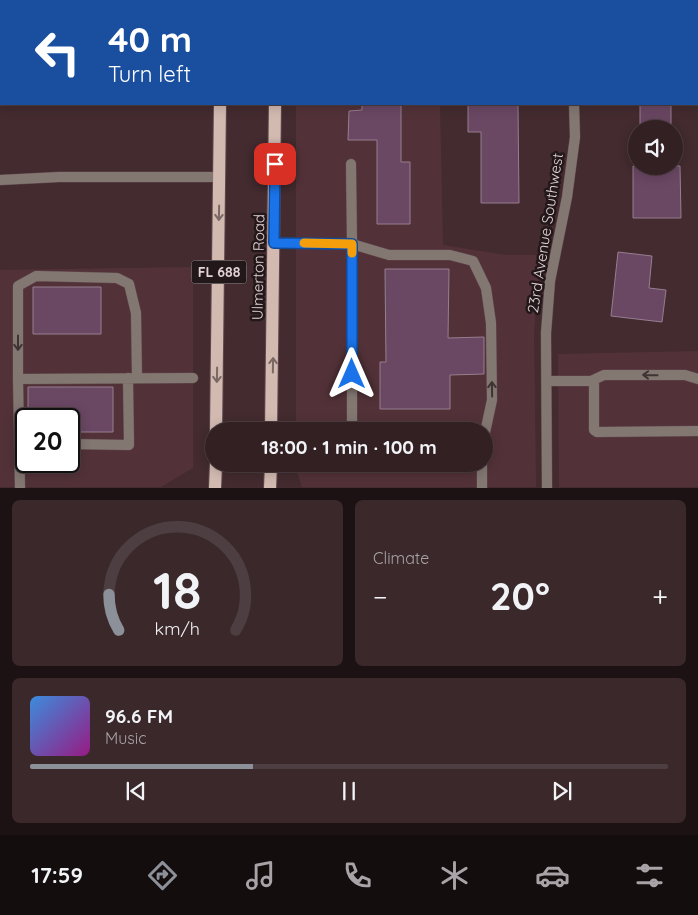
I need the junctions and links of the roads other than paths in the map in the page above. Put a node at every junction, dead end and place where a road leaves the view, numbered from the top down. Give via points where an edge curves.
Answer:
1 (220, 105) edge
2 (275, 105) edge
3 (574, 105) edge
4 (351, 164) dead end
5 (220, 178) junction
6 (0, 180) edge
7 (274, 243) junction
8 (352, 244) junction
9 (132, 378) junction
10 (193, 378) dead end
11 (18, 379) junction
12 (698, 379) edge
13 (547, 381) junction
14 (591, 381) junction
15 (20, 408) edge
16 (216, 422) edge
17 (271, 422) edge
18 (352, 422) edge
19 (487, 422) edge
20 (698, 431) edge
21 (80, 444) edge
22 (216, 472) edge
23 (271, 472) edge
24 (482, 472) edge
25 (21, 473) edge
26 (20, 488) edge
27 (215, 488) edge
28 (270, 488) edge
29 (482, 488) edge
30 (547, 488) edge

1 - 5 main road, FL 688
2 - 7 main road, Ulmerton Road
3 - 13 street, 23rd Avenue Southwest via 575,137 567,197 550,281
4 - 8 street
5 - 6 street
5 -> 16 main road, FL 688
7 - 8 street
17 -> 7 main road, Ulmerton Road
8 - 18 street
19 -> 8 street via 492,400 491,324 486,288 473,261 450,255 389,254
9 - 10 street
9 - 11 street
9 -> 11 street via 136,313 129,284 117,278 36,276 18,286
9 - 21 street via 129,445
11 - 15 street
12 -> 14 street via 685,375 604,374
13 - 14 street
13 - 30 street, 23rd Avenue Southwest
14 - 20 street via 594,384 594,430 597,432
22 - 27 main road
23 - 28 main road
24 - 29 street
25 - 26 street

